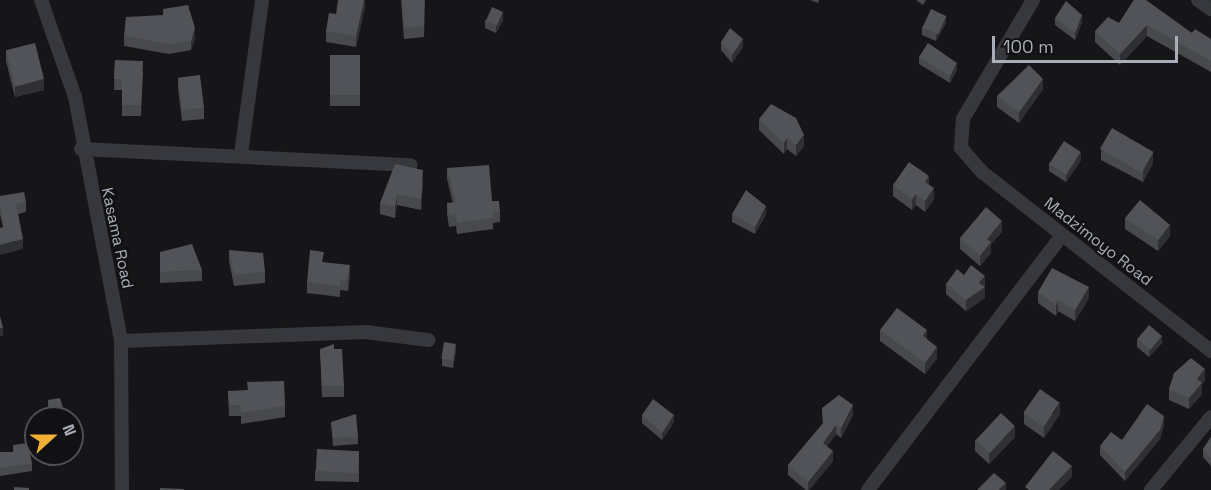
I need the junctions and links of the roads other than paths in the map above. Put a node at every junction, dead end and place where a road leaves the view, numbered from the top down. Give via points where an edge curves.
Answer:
1 (41, 0) edge
2 (262, 0) edge
3 (1198, 0) edge
4 (1031, 1) edge
5 (1211, 9) edge
6 (81, 149) junction
7 (241, 154) junction
8 (411, 165) edge
9 (1062, 235) junction
10 (428, 340) dead end
11 (121, 341) junction
12 (1211, 351) edge
13 (1211, 417) edge
14 (122, 490) edge
15 (868, 490) edge
16 (1151, 490) edge

1 - 6 street, Kasama Road via 72,87
2 - 7 street
3 - 5 street
4 - 9 street, Madzimoyo Road via 963,119 959,138 966,157
6 - 7 street
6 - 11 street, Kasama Road
7 - 8 street
9 - 12 street, Madzimoyo Road
9 - 15 street
10 - 11 street via 366,332
11 - 14 street, Kasama Road
13 - 16 street

